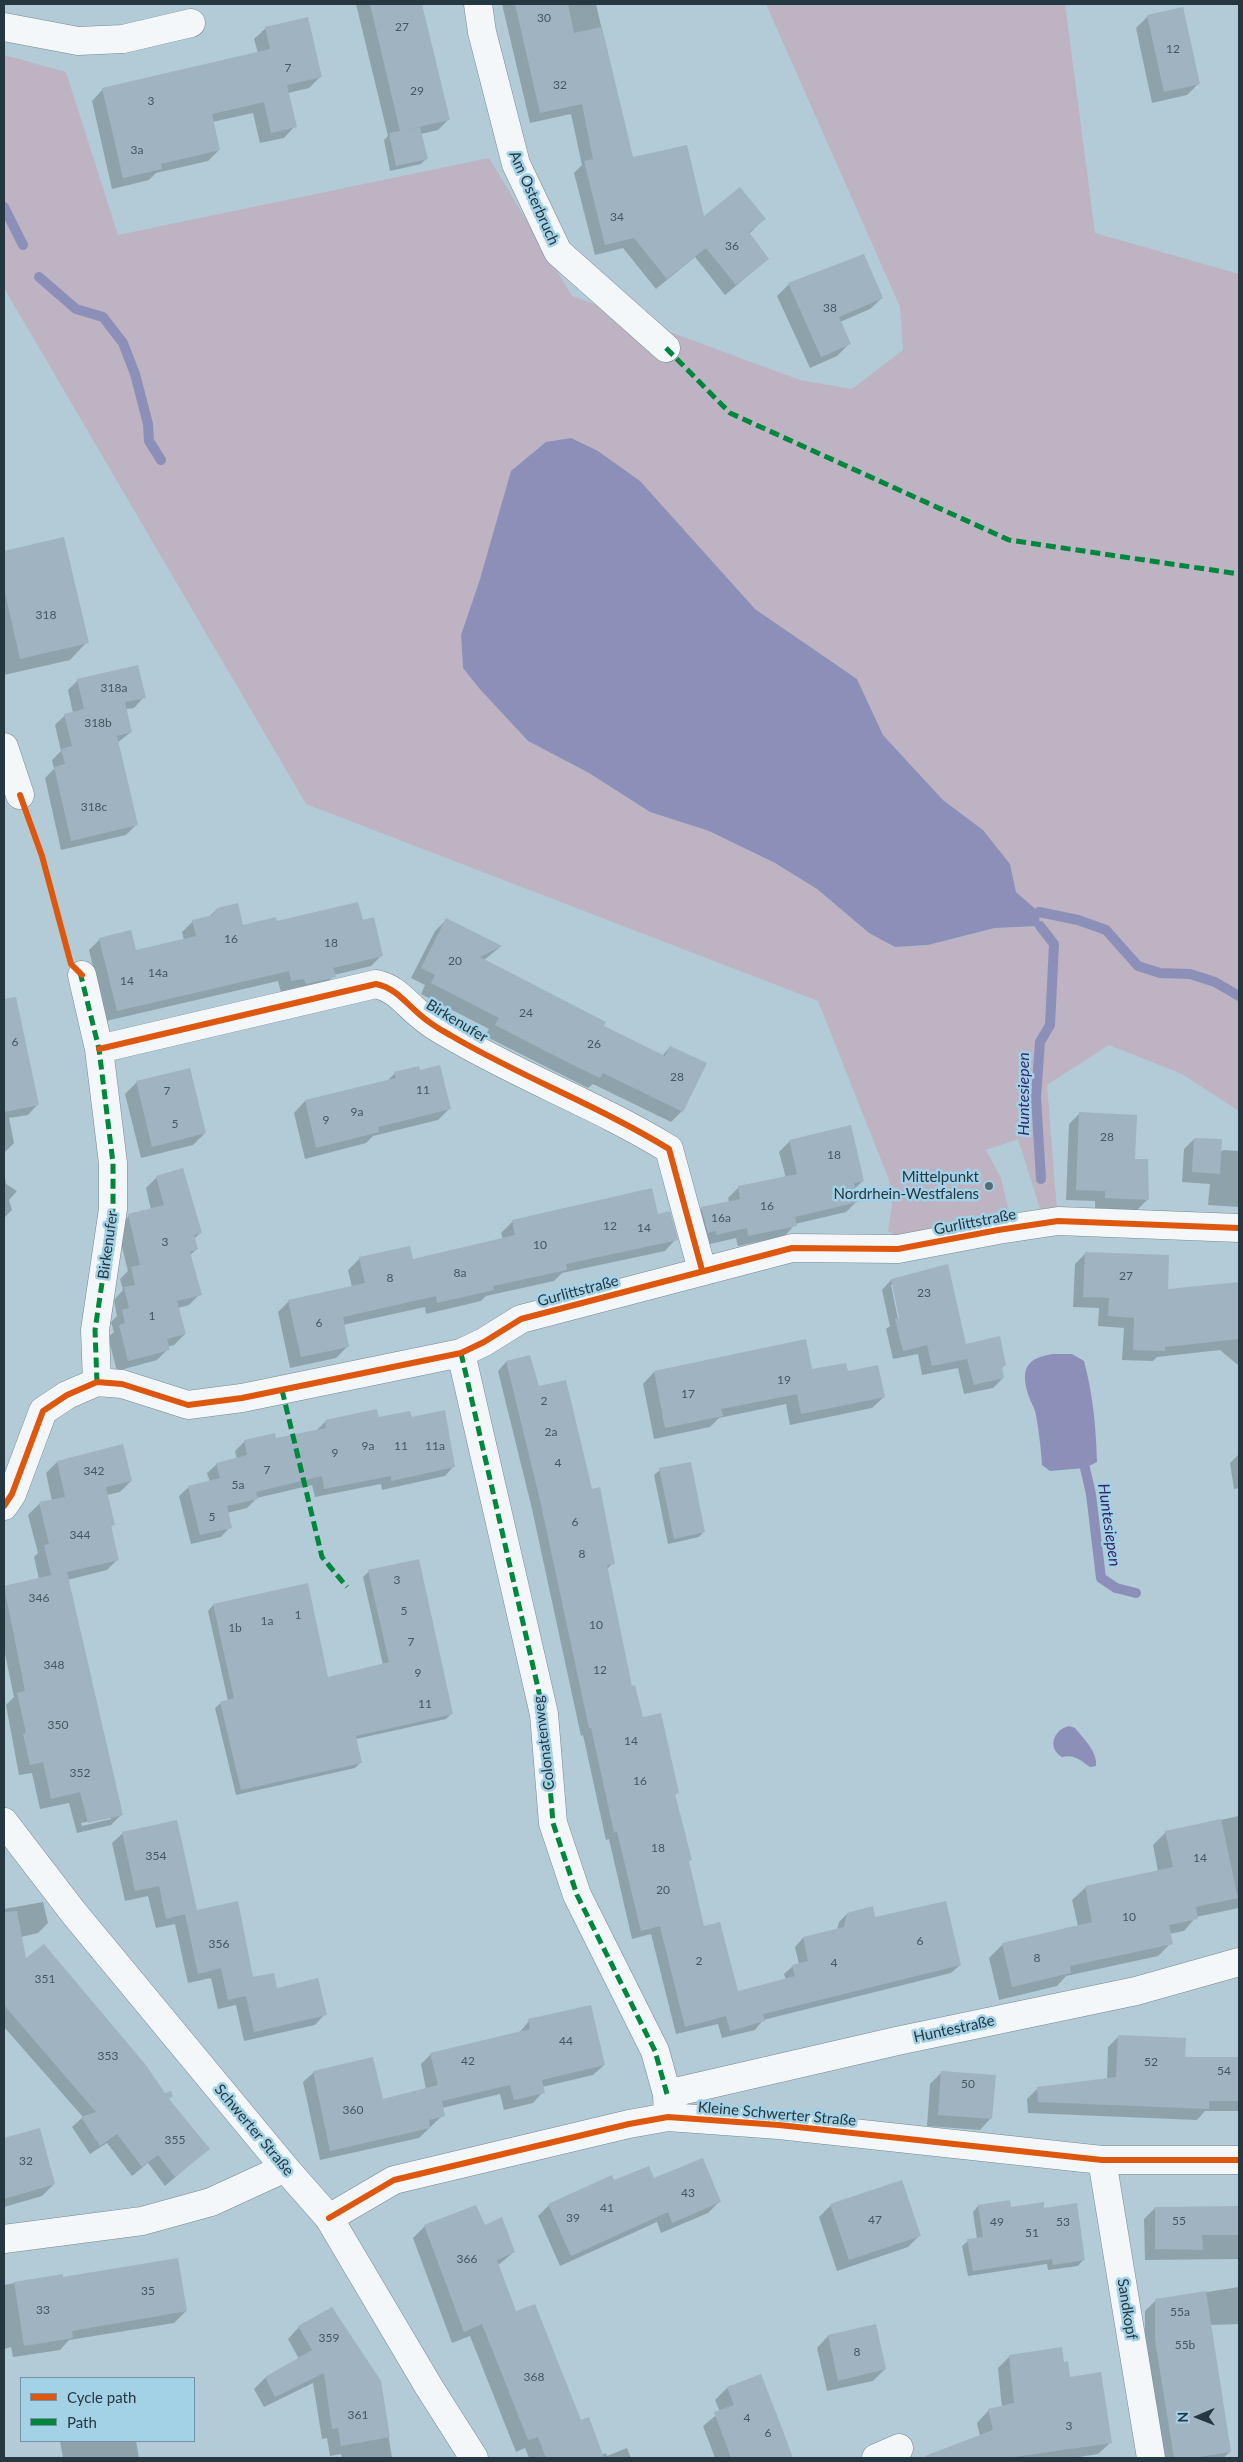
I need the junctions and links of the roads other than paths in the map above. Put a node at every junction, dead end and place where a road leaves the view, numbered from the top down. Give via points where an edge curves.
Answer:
1 (478, 4) edge
2 (191, 23) dead end
3 (4, 27) edge
4 (666, 348) dead end
5 (4, 747) edge
6 (20, 795) dead end
7 (82, 975) dead end
8 (99, 1049) junction
9 (1239, 1228) edge
10 (702, 1270) junction
11 (462, 1353) junction
12 (97, 1382) junction
13 (4, 1506) edge
14 (4, 1822) edge
15 (1239, 1962) edge
16 (668, 2106) junction
17 (1102, 2160) junction
18 (1239, 2160) edge
19 (285, 2168) junction
20 (329, 2218) junction
21 (4, 2239) edge
22 (474, 2458) edge
23 (1151, 2458) edge

1 - 4 street, Am Osterbruch via 482,32 516,164 558,252
2 - 3 street via 122,39 78,41
5 - 6 street
7 - 8 street, Birkenufer
8 - 10 street, Birkenufer via 376,984 386,986 420,1015 452,1036 669,1149
8 - 12 street, Birkenufer via 113,1163 114,1208 95,1330
9 - 10 street, Gurlittstraße via 1058,1220 898,1249 792,1248
10 - 11 street, Gurlittstraße via 521,1319
11 - 12 street, Gurlittstraße via 242,1398 188,1404 122,1384
11 - 16 street, Colonatenweg via 544,1714 553,1823 577,1894 655,2051
12 - 13 street, Gurlittstraße via 67,1395 43,1411 12,1494
14 - 19 street, Schwerter Straße via 73,1912
15 - 16 street, Huntestraße via 1136,1991 897,2041
16 - 17 street, Kleine Schwerter Straße via 779,2126
16 - 20 street, Kleine Schwerter Straße via 629,2124 394,2180
17 - 18 street, Kleine Schwerter Straße
17 - 23 street, Sandkopf
19 - 20 street, Schwerter Straße
19 - 21 street via 210,2202 142,2221
20 - 22 street, Schwerter Straße

